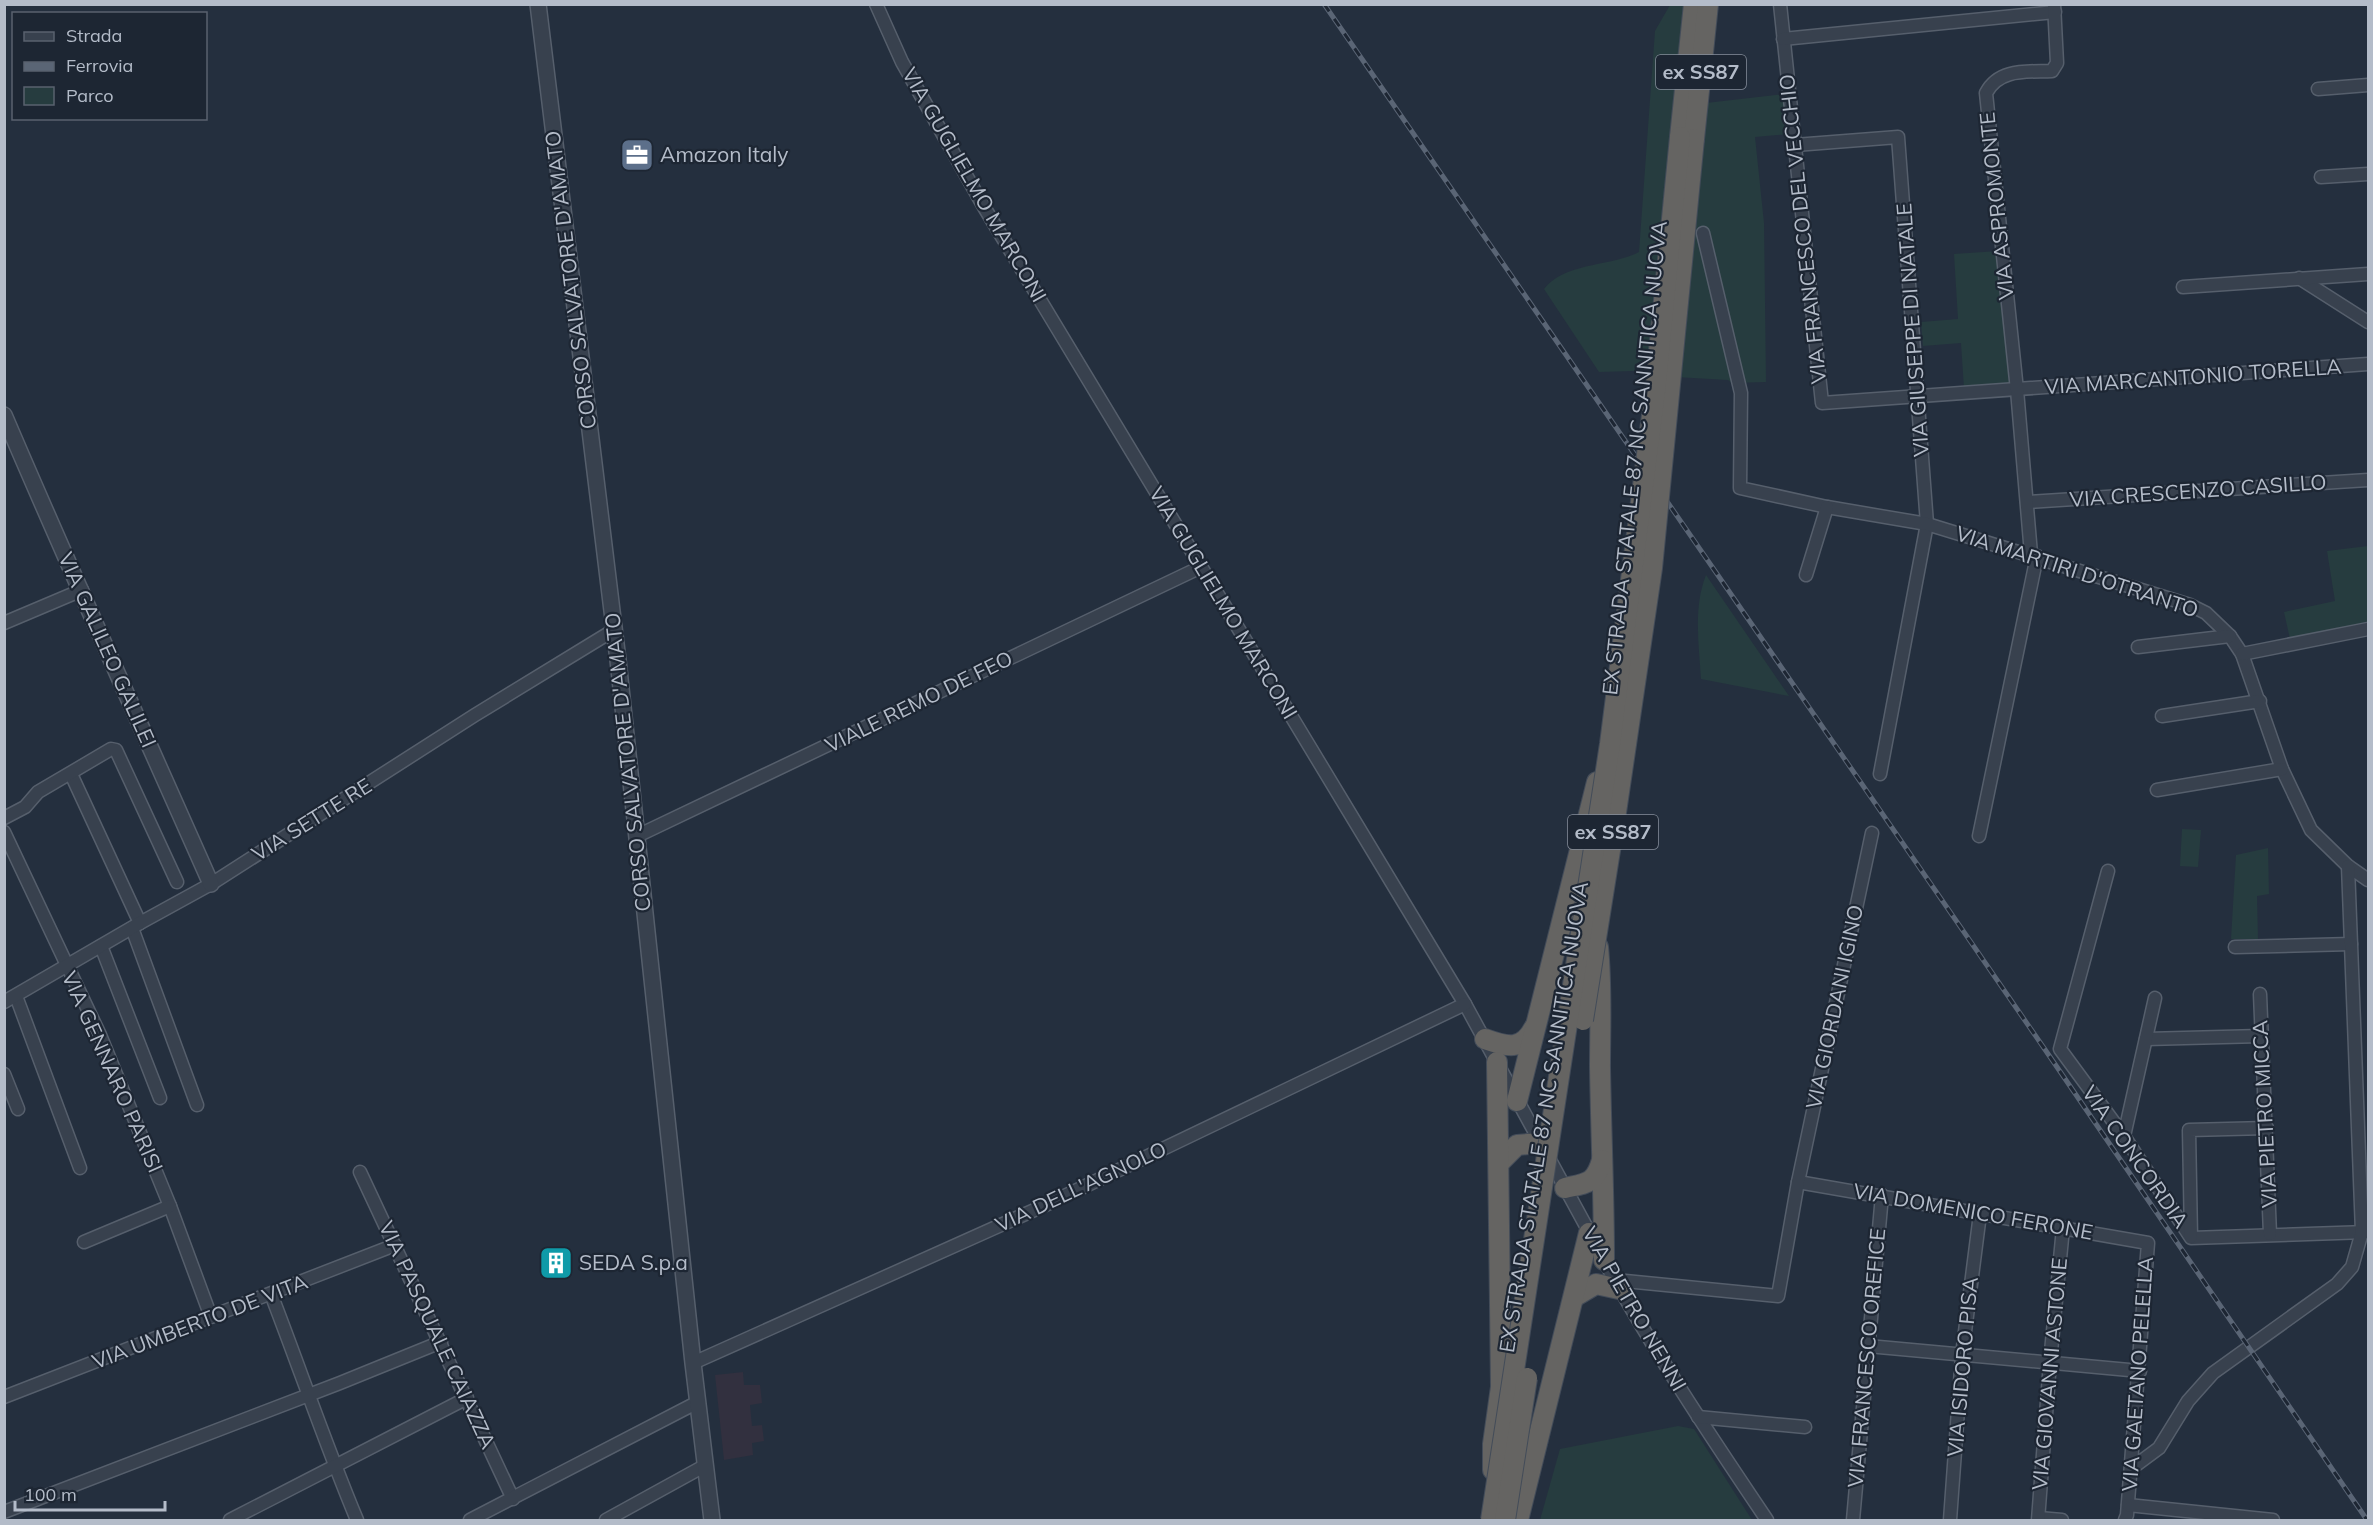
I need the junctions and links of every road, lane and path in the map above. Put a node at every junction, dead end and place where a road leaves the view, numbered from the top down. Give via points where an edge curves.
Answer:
1 (538, 4) edge
2 (876, 4) edge
3 (1694, 4) edge
4 (1708, 4) edge
5 (1780, 4) edge
6 (2054, 8) edge
7 (1784, 39) junction
8 (2368, 86) edge
9 (2318, 89) dead end
10 (1687, 138) junction
11 (1795, 145) junction
12 (2368, 174) edge
13 (2321, 177) dead end
14 (1703, 233) dead end
15 (2368, 274) edge
16 (2299, 278) junction
17 (2183, 287) dead end
18 (2368, 322) edge
19 (2368, 363) edge
20 (2017, 390) junction
21 (1918, 397) junction
22 (4, 415) edge
23 (2368, 480) edge
24 (2027, 502) junction
25 (1827, 507) junction
26 (1927, 524) junction
27 (2034, 555) junction
28 (1201, 567) junction
29 (1806, 574) dead end
30 (82, 590) junction
31 (4, 623) edge
32 (2368, 629) edge
33 (614, 630) junction
34 (2230, 636) junction
35 (2138, 647) dead end
36 (2242, 654) junction
37 (2260, 701) junction
38 (2162, 716) dead end
39 (1611, 736) junction
40 (2282, 769) junction
41 (71, 774) junction
42 (1880, 774) dead end
43 (2157, 790) dead end
44 (4, 818) edge
45 (4, 832) edge
46 (1872, 833) dead end
47 (637, 836) junction
48 (1978, 836) dead end
49 (2348, 866) junction
50 (2108, 871) dead end
51 (2368, 880) edge
52 (177, 882) dead end
53 (211, 885) junction
54 (136, 925) junction
55 (1596, 936) junction
56 (2351, 944) junction
57 (101, 946) junction
58 (2235, 947) dead end
59 (67, 967) junction
60 (2260, 994) dead end
61 (2155, 998) dead end
62 (10, 999) edge
63 (1465, 1004) junction
64 (1537, 1023) junction
65 (2261, 1036) junction
66 (1485, 1039) junction
67 (2146, 1039) junction
68 (1497, 1062) junction
69 (4, 1074) edge
70 (160, 1098) dead end
71 (1517, 1101) junction
72 (197, 1105) dead end
73 (18, 1109) dead end
74 (2267, 1128) junction
75 (2124, 1136) junction
76 (1540, 1143) junction
77 (1603, 1154) junction
78 (1499, 1163) junction
79 (80, 1168) dead end
80 (360, 1172) dead end
81 (1798, 1182) junction
82 (1568, 1194) junction
83 (1882, 1195) junction
84 (170, 1206) junction
85 (1980, 1214) junction
86 (2063, 1228) junction
87 (2365, 1232) edge
88 (1589, 1233) junction
89 (2270, 1234) junction
90 (2191, 1238) junction
91 (84, 1242) dead end
92 (2148, 1243) joint
93 (395, 1245) junction
94 (1604, 1260) junction
95 (1617, 1285) junction
96 (271, 1294) junction
97 (1574, 1297) junction
98 (211, 1317) junction
99 (441, 1342) junction
100 (1868, 1346) junction
101 (1962, 1355) junction
102 (2050, 1362) junction
103 (693, 1363) junction
104 (2140, 1371) junction
105 (310, 1395) junction
106 (4, 1397) edge
107 (467, 1398) junction
108 (698, 1402) junction
109 (1698, 1418) junction
110 (1806, 1427) dead end
111 (334, 1466) junction
112 (706, 1466) junction
113 (2132, 1468) junction
114 (513, 1499) junction
115 (2128, 1505) junction
116 (4, 1512) edge
117 (1496, 1518) edge
118 (2039, 1520) edge
119 (230, 1521) edge
120 (357, 1521) edge
121 (470, 1521) edge
122 (606, 1521) edge
123 (712, 1521) edge
124 (1518, 1521) edge
125 (1767, 1521) edge
126 (1852, 1521) edge
127 (1950, 1521) edge
128 (2062, 1521) edge
129 (2125, 1521) edge
130 (2273, 1521) edge

1 - 33 street, CORSO SALVATORE D'AMATO
2 - 28 street, VIA GUGLIELMO MARCONI via 903,62 984,207
3 - 10 highway, EX STRADA STATALE 87 NC SANNITICA NUOVA
4 - 10 highway, EX STRADA STATALE 87 NC SANNITICA NUOVA / ex SS87
5 - 7 street, VIA FRANCESCO DEL VECCHIO
6 - 7 street
6 - 20 street, VIA ASPROMONTE via 2057,63 2052,71 2011,73 1992,81 1986,93
7 - 11 street, VIA FRANCESCO DEL VECCHIO
8 - 9 street
10 - 39 highway, EX STRADA STATALE 87 NC SANNITICA NUOVA / ex SS87, bridge
10 - 55 highway, EX STRADA STATALE 87 NC SANNITICA NUOVA / ex SS87, bridge via 1652,568
11 - 21 street, VIA FRANCESCO DEL VECCHIO via 1822,403
11 - 21 street, VIA GIUSEPPE DI NATALE via 1898,137
12 - 13 street
14 - 25 street, VIA MARTIRI D'OTRANTO via 1741,393 1740,488
15 - 16 street
16 - 17 street
16 - 18 street
19 - 20 street, VIA MARCANTONIO TORELLA
20 - 21 street, VIA FRANCESCO DEL VECCHIO
20 - 24 street
21 - 26 street, VIA GIUSEPPE DI NATALE
22 - 30 street, VIA GALILEO GALILEI
23 - 24 street, VIA CRESCENZO CASILLO
24 - 27 street
25 - 26 street, VIA MARTIRI D'OTRANTO
25 - 29 street
26 - 27 street, VIA MARTIRI D'OTRANTO
26 - 42 street, VIA GIUSEPPE DI NATALE
27 - 34 street, VIA MARTIRI D'OTRANTO via 2190,605 2206,613
27 - 48 street
28 - 47 street, VIALE REMO DE FEO
28 - 63 street, VIA GUGLIELMO MARCONI
30 - 31 street
30 - 53 street, VIA GALILEO GALILEI
32 - 36 street
33 - 47 street, CORSO SALVATORE D'AMATO
33 - 53 street, VIA SETTE RE
34 - 35 street
34 - 36 street, VIA MARTIRI D'OTRANTO
36 - 37 street, VIA MARTIRI D'OTRANTO
37 - 38 street
37 - 40 street, VIA MARTIRI D'OTRANTO
39 - 64 highway, bridge
39 - 117 highway, EX STRADA STATALE 87 NC SANNITICA NUOVA / ex SS87, bridge
40 - 43 street
40 - 49 street, VIA MARTIRI D'OTRANTO via 2312,830
41 - 44 street via 38,792 25,807
41 - 52 street via 111,749 116,750
41 - 54 street
45 - 59 street, VIA GENNARO PARISI
46 - 81 street, VIA GIORDANI IGINO
47 - 103 street, CORSO SALVATORE D'AMATO
49 - 51 street, VIA MARTIRI D'OTRANTO
49 - 56 street
50 - 75 street, VIA CONCORDIA via 2060,1049
53 - 54 street, VIA SETTE RE
54 - 57 street, VIA SETTE RE
54 - 72 street
55 - 77 highway, bridge via 1601,980
55 - 117 highway, EX STRADA STATALE 87 NC SANNITICA NUOVA / ex SS87, bridge
56 - 58 street
56 - 87 street
57 - 59 street, VIA SETTE RE
57 - 70 street
59 - 62 street, VIA SETTE RE
59 - 84 street, VIA GENNARO PARISI via 100,1035
60 - 65 street, VIA PIETRO MICCA
61 - 67 street
62 - 79 street
63 - 66 street, VIA GUGLIELMO MARCONI
63 - 103 street, VIA DELL'AGNOLO via 1050,1203
64 - 66 highway via 1521,1044 1502,1045
64 - 71 highway
65 - 67 street
65 - 74 street, VIA PIETRO MICCA
66 - 68 street, VIA GUGLIELMO MARCONI
67 - 75 street
68 - 71 street, VIA GUGLIELMO MARCONI
68 - 78 highway
69 - 73 street
71 - 76 street, VIA GUGLIELMO MARCONI
74 - 89 street, VIA PIETRO MICCA
74 - 90 street via 2189,1130
75 - 90 street, VIA CONCORDIA
76 - 78 highway via 1517,1145
76 - 82 street, VIA GUGLIELMO MARCONI
77 - 82 highway via 1598,1173 1589,1183
77 - 94 highway
78 - 117 highway, bridge via 1501,1387 1493,1444
80 - 93 street, VIA PASQUALE CAIAZZA
81 - 83 street, VIA DOMENICO FERONE
81 - 95 street, VIA GIORDANI IGINO via 1778,1296
82 - 88 street, VIA PIETRO NENNI
83 - 85 street, VIA DOMENICO FERONE
83 - 100 street, VIA FRANCESCO OREFICE
84 - 91 street
84 - 98 street, VIA GENNARO PARISI
85 - 86 street, VIA DOMENICO FERONE
85 - 101 street, VIA ISIDORO PISA
86 - 92 street, VIA DOMENICO FERONE
86 - 102 street, VIA GIOVANNI ASTONE
87 - 89 street, VIA CONCORDIA
87 - 113 street via 2352,1267 2337,1284 2213,1373 2188,1401 2159,1448
88 - 94 street, VIA PIETRO NENNI
88 - 97 highway
89 - 90 street, VIA CONCORDIA
92 - 104 street, VIA GAETANO PELELLA
93 - 96 street, VIA UMBERTO DE VITA
93 - 99 street, VIA PASQUALE CAIAZZA
94 - 95 street, VIA PIETRO NENNI
95 - 97 highway via 1596,1284
95 - 109 street, VIA PIETRO NENNI
96 - 98 street, VIA UMBERTO DE VITA
96 - 105 street
97 - 124 highway
98 - 106 street, VIA UMBERTO DE VITA
99 - 105 street
99 - 107 street, VIA PASQUALE CAIAZZA
100 - 101 street
100 - 126 street, VIA FRANCESCO OREFICE
101 - 102 street
101 - 127 street, VIA ISIDORO PISA
102 - 104 street
102 - 118 street, VIA GIOVANNI ASTONE
103 - 108 street, CORSO SALVATORE D'AMATO
104 - 113 street, VIA GAETANO PELELLA
105 - 111 street
105 - 116 street
107 - 111 street
107 - 114 street, VIA PASQUALE CAIAZZA
108 - 112 street, CORSO SALVATORE D'AMATO
108 - 114 street
109 - 110 street
109 - 125 street, VIA PIETRO NENNI
111 - 119 street
111 - 120 street
112 - 122 street
112 - 123 street, CORSO SALVATORE D'AMATO
113 - 115 street, VIA GAETANO PELELLA
114 - 121 street
115 - 129 street, VIA GAETANO PELELLA
115 - 130 street, VIA GAETANO PELELLA
118 - 128 street

